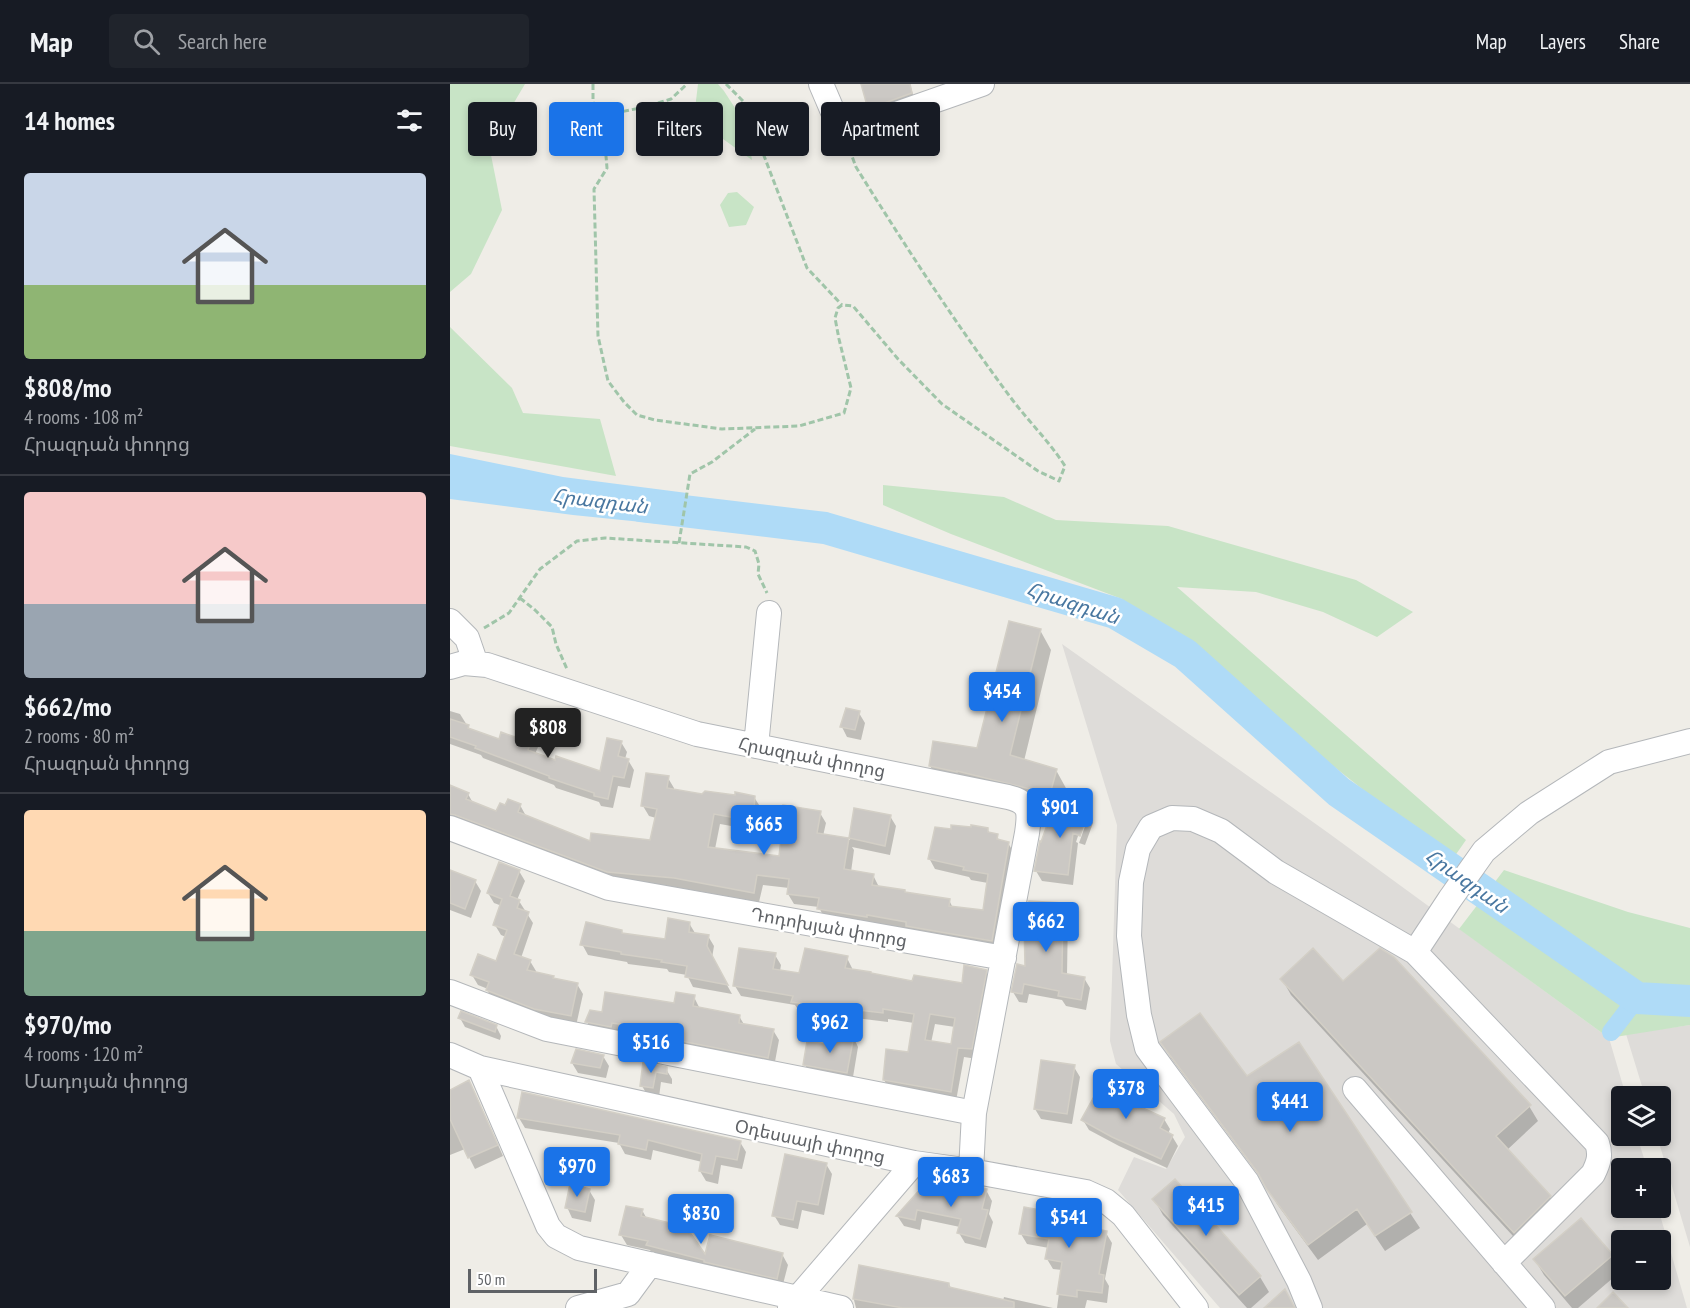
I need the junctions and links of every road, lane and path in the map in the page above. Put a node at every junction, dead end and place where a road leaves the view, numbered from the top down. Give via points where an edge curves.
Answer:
1 (593, 84) edge
2 (687, 84) edge
3 (726, 84) edge
4 (821, 84) edge
5 (982, 84) edge
6 (593, 102) edge
7 (829, 102) edge
8 (931, 102) edge
9 (624, 111) edge
10 (606, 156) edge
11 (851, 156) edge
12 (842, 305) junction
13 (756, 427) junction
14 (678, 543) junction
15 (520, 598) junction
16 (769, 613) joint
17 (450, 621) edge
18 (467, 638) junction
19 (476, 663) junction
20 (450, 667) edge
21 (579, 696) junction
22 (1690, 741) edge
23 (756, 746) junction
24 (450, 828) edge
25 (1415, 952) junction
26 (1004, 958) junction
27 (450, 992) edge
28 (450, 1055) edge
29 (480, 1068) junction
30 (1355, 1089) dead end
31 (974, 1113) junction
32 (914, 1163) junction
33 (970, 1171) junction
34 (1504, 1263) junction
35 (650, 1264) junction
36 (793, 1303) edge
37 (578, 1308) edge
38 (841, 1308) edge
39 (1196, 1308) edge
40 (1310, 1308) edge
41 (1543, 1308) edge

1 - 6 path
2 - 9 path via 671,99
3 - 12 path via 743,101 807,268
4 - 7 street
5 - 8 street
10 - 13 path via 607,168 594,189 598,336 608,381 637,415 722,429
11 - 12 path via 910,254 1012,400 1053,447 1065,466 1059,481 1038,471 942,404 853,306
12 - 13 path via 835,318 851,388 844,413 799,426
13 - 14 path via 690,474
14 - 15 path via 605,538 577,541 540,568
14 - 16 path via 746,547 755,551
15 - 18 path via 510,612
15 - 21 path via 552,627
16 - 23 street
17 - 18 street
18 - 19 street
19 - 20 street, Հրազդան փողոց
19 - 21 street, Հրազդան փողոց
21 - 23 street, Հրազդան փողոց via 697,734
22 - 25 street via 1609,762 1529,813 1484,851
23 - 26 street, Հրազդան փողոց via 1020,800 1027,807 1029,822
24 - 26 street, Դոդոխյան փողոց via 609,888
25 - 34 street via 1597,1143 1600,1154 1593,1174
25 - 40 street via 1276,872 1221,831 1193,819 1172,818 1151,827 1138,849 1131,882 1129,936 1139,1016 1148,1048 1247,1182
26 - 31 street
27 - 31 street via 547,1029
28 - 29 street, Օդեսսայի փողոց
29 - 32 street, Օդեսսայի փողոց
29 - 35 street via 548,1226 556,1236 579,1248
30 - 34 street
31 - 33 street
32 - 33 street, Օդեսսայի փողոց
32 - 36 street
33 - 39 street, Օդեսսայի փողոց via 1086,1192 1106,1201 1122,1215
34 - 41 street
35 - 36 street
35 - 37 street via 628,1294
36 - 38 street

